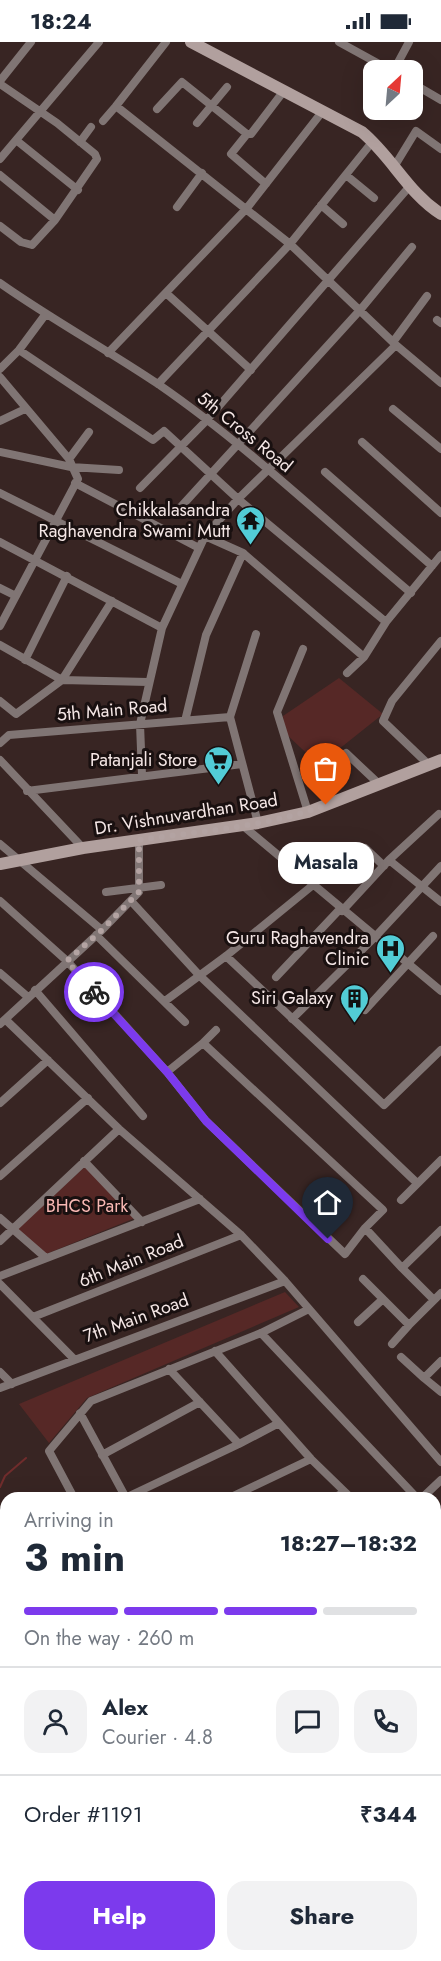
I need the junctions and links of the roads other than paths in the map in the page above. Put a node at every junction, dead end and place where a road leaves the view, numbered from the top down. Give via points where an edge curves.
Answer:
1 (31, 42) edge
2 (99, 42) edge
3 (166, 42) edge
4 (191, 42) edge
5 (339, 42) edge
6 (409, 42) edge
7 (373, 60) edge
8 (398, 60) edge
9 (0, 83) edge
10 (227, 87) dead end
11 (423, 89) edge
12 (284, 92) junction
13 (441, 100) edge
14 (213, 105) junction
15 (116, 106) junction
16 (157, 110) dead end
17 (322, 112) junction
18 (41, 113) junction
19 (103, 121) dead end
20 (197, 123) dead end
21 (91, 127) dead end
22 (247, 134) junction
23 (16, 140) junction
24 (373, 141) junction
25 (80, 142) junction
26 (441, 149) edge
27 (0, 159) edge
28 (394, 167) junction
29 (202, 174) junction
30 (0, 175) edge
31 (346, 175) junction
32 (266, 184) junction
33 (409, 187) junction
34 (78, 190) junction
35 (374, 198) dead end
36 (321, 205) junction
37 (177, 207) dead end
38 (247, 208) junction
39 (440, 210) edge
40 (55, 220) junction
41 (343, 225) dead end
42 (0, 226) edge
43 (290, 244) junction
44 (412, 247) dead end
45 (330, 280) junction
46 (0, 283) edge
47 (166, 293) junction
48 (427, 296) dead end
49 (361, 309) junction
50 (45, 315) junction
51 (208, 330) junction
52 (394, 344) junction
53 (19, 350) junction
54 (108, 353) junction
55 (0, 369) edge
56 (251, 370) junction
57 (0, 377) edge
58 (441, 383) edge
59 (158, 384) junction
60 (25, 409) junction
61 (393, 409) dead end
62 (0, 421) edge
63 (206, 421) junction
64 (88, 432) dead end
65 (362, 442) dead end
66 (237, 445) junction
67 (180, 446) junction
68 (441, 449) edge
69 (0, 452) edge
70 (70, 463) junction
71 (118, 470) dead end
72 (267, 471) junction
73 (325, 472) dead end
74 (210, 475) junction
75 (76, 481) junction
76 (140, 488) dead end
77 (0, 493) edge
78 (238, 499) junction
79 (178, 510) dead end
80 (441, 513) edge
81 (57, 519) junction
82 (205, 536) junction
83 (0, 542) edge
84 (199, 548) junction
85 (243, 553) junction
86 (441, 555) edge
87 (37, 559) junction
88 (432, 566) junction
89 (67, 576) junction
90 (182, 584) junction
91 (0, 588) edge
92 (411, 593) junction
93 (16, 596) junction
94 (112, 601) junction
95 (387, 622) junction
96 (0, 626) edge
97 (162, 627) junction
98 (256, 634) dead end
99 (441, 642) edge
100 (0, 645) edge
101 (303, 649) dead end
102 (364, 657) junction
103 (25, 660) junction
104 (347, 673) dead end
105 (62, 680) junction
106 (148, 682) junction
107 (0, 701) edge
108 (230, 717) junction
109 (185, 721) junction
110 (140, 724) junction
111 (0, 743) edge
112 (346, 753) dead end
113 (0, 760) edge
114 (435, 762) edge
115 (242, 764) junction
116 (142, 775) junction
117 (379, 784) junction
118 (27, 791) junction
119 (308, 812) junction
120 (440, 814) dead end
121 (258, 823) junction
122 (242, 825) junction
123 (139, 840) junction
124 (0, 844) edge
125 (83, 848) junction
126 (365, 848) dead end
127 (18, 861) junction
128 (387, 863) junction
129 (0, 864) edge
130 (441, 866) edge
131 (161, 885) dead end
132 (313, 885) junction
133 (139, 886) junction
134 (422, 886) junction
135 (106, 892) dead end
136 (0, 901) edge
137 (131, 901) junction
138 (441, 902) edge
139 (341, 910) junction
140 (99, 933) junction
141 (433, 936) dead end
142 (375, 937) junction
143 (226, 956) junction
144 (67, 961) junction
145 (408, 963) junction
146 (0, 973) edge
147 (199, 975) junction
148 (276, 977) dead end
149 (35, 990) junction
150 (441, 991) edge
151 (28, 997) junction
152 (165, 1001) junction
153 (365, 1010) dead end
154 (292, 1019) junction
155 (3, 1022) edge
156 (186, 1022) dead end
157 (216, 1030) dead end
158 (203, 1042) junction
159 (441, 1050) edge
160 (48, 1060) junction
161 (167, 1072) junction
162 (88, 1098) junction
163 (0, 1103) edge
164 (143, 1116) dead end
165 (119, 1129) junction
166 (441, 1160) edge
167 (84, 1161) junction
168 (0, 1176) edge
169 (417, 1183) junction
170 (200, 1199) junction
171 (401, 1200) dead end
172 (0, 1218) edge
173 (142, 1222) junction
174 (365, 1227) junction
175 (12, 1229) junction
176 (441, 1230) edge
177 (241, 1235) junction
178 (0, 1240) edge
179 (46, 1258) junction
180 (402, 1268) junction
181 (0, 1276) edge
182 (363, 1279) dead end
183 (285, 1281) junction
184 (0, 1284) edge
185 (441, 1293) edge
186 (383, 1299) junction
187 (434, 1300) junction
188 (307, 1310) junction
189 (33, 1317) junction
190 (358, 1322) dead end
191 (409, 1325) junction
192 (261, 1333) junction
193 (392, 1344) dead end
194 (215, 1351) junction
195 (401, 1357) dead end
196 (74, 1359) junction
197 (441, 1361) edge
198 (169, 1369) junction
199 (0, 1372) edge
200 (424, 1378) junction
201 (12, 1384) junction
202 (0, 1388) edge
203 (441, 1392) edge
204 (200, 1402) junction
205 (80, 1413) junction
206 (279, 1423) junction
207 (239, 1444) junction
208 (102, 1455) junction
209 (310, 1460) junction
210 (441, 1462) edge
211 (441, 1480) edge
212 (71, 1492) edge
213 (122, 1492) edge
214 (138, 1492) edge
215 (242, 1492) edge
216 (344, 1492) edge
217 (414, 1492) edge
218 (427, 1492) edge

1 - 9 street
2 - 18 street
3 - 15 street
4 - 12 main road
5 - 7 street
6 - 8 street
9 - 18 street
10 - 14 street
11 - 13 street
12 - 17 main road
12 - 22 street via 251,134
14 - 16 street via 181,82
14 - 20 street
14 - 22 street
15 - 19 street
15 - 29 street
17 - 24 main road
17 - 32 street
18 - 23 street
18 - 25 street
21 - 25 street
22 - 32 street via 231,154
23 - 27 street
23 - 34 street
24 - 28 main road
24 - 31 street
25 - 34 street via 98,159
26 - 28 street via 416,131
28 - 33 main road
29 - 37 street
29 - 38 street
30 - 40 street
31 - 35 street
31 - 36 street
32 - 38 street
33 - 39 main road
33 - 45 street
34 - 40 street
36 - 41 street
36 - 43 street
38 - 43 street
38 - 47 street
40 - 42 street via 36,241 27,245
43 - 45 street
43 - 51 street
44 - 49 street
45 - 49 street
45 - 56 street
46 - 50 street, 5th Cross Road
47 - 51 street
47 - 54 street
48 - 52 street
49 - 52 street
49 - 66 street
50 - 53 street
50 - 54 street, 5th Cross Road
51 - 56 street
51 - 59 street
52 - 58 street
52 - 72 street
53 - 55 street
53 - 67 street via 153,441 164,431
54 - 59 street, 5th Cross Road
56 - 63 street
57 - 60 street
59 - 63 street, 5th Cross Road
60 - 62 street
60 - 70 street
61 - 68 street
63 - 66 street, 5th Cross Road
63 - 67 street
64 - 70 street
65 - 80 street
66 - 72 street, 5th Cross Road
66 - 74 street
67 - 74 street
67 - 76 street
69 - 70 street
70 - 71 street
70 - 75 street
72 - 78 street
72 - 92 street, 5th Cross Road
73 - 88 street
74 - 78 street
74 - 79 street
75 - 81 street
75 - 84 street
77 - 81 street
78 - 82 street
78 - 95 street
81 - 87 street
81 - 90 street
82 - 84 street
82 - 85 street
83 - 87 street
84 - 90 street
85 - 102 street
85 - 109 street via 206,635
86 - 88 street
87 - 89 street
87 - 93 street
88 - 92 street
89 - 94 street
89 - 103 street
90 - 97 street
91 - 93 street
92 - 95 street
93 - 96 street
94 - 97 street
94 - 105 street
95 - 102 street
97 - 106 street
98 - 108 street
99 - 114 street via 392,701 383,721
100 - 103 street
101 - 119 street via 277,712
102 - 104 street
103 - 105 street
105 - 106 street
105 - 107 street via 16,714
106 - 110 street
108 - 109 street, 5th Main Road
108 - 115 street
109 - 110 street, 5th Main Road
110 - 111 street, 5th Main Road via 9,735
110 - 116 street
112 - 117 street
113 - 118 street
114 - 117 main road, Dr. Vishnuvardhan Road
115 - 116 street
115 - 121 street
116 - 118 street
117 - 119 main road, Dr. Vishnuvardhan Road
118 - 125 street
119 - 121 main road, Dr. Vishnuvardhan Road
120 - 128 street
121 - 122 main road, Dr. Vishnuvardhan Road
122 - 123 main road, Dr. Vishnuvardhan Road
122 - 132 street
123 - 125 main road, Dr. Vishnuvardhan Road
123 - 133 street
124 - 127 street
125 - 127 main road, Dr. Vishnuvardhan Road
126 - 128 street
127 - 129 main road, Dr. Vishnuvardhan Road
127 - 140 street
128 - 134 street
128 - 139 street
130 - 134 street
131 - 133 street
132 - 139 street
132 - 143 street
133 - 135 street
133 - 137 street
134 - 138 street
134 - 142 street
136 - 144 street
137 - 140 street
137 - 147 street
139 - 142 street
139 - 148 street
140 - 144 street
140 - 152 street
141 - 145 street
142 - 145 street
142 - 154 street
143 - 147 street
143 - 154 street
144 - 149 street
144 - 161 street
145 - 150 street
145 - 153 street
146 - 151 street
147 - 152 street
147 - 169 street
149 - 151 street
149 - 164 street
151 - 155 street
152 - 156 street
154 - 159 street via 384,1105
155 - 160 street
157 - 158 street
158 - 161 street
158 - 174 street via 383,1210
160 - 162 street
160 - 163 street
161 - 174 street via 206,1121 345,1254
162 - 165 street
162 - 168 street
165 - 167 street
165 - 170 street
166 - 169 street
167 - 173 street
167 - 175 street
169 - 171 street
170 - 173 street
170 - 177 street
172 - 175 street
173 - 179 street
174 - 180 street
175 - 178 street
175 - 179 street
176 - 180 street
177 - 183 street
177 - 189 street, 6th Main Road
179 - 181 street
180 - 187 street
182 - 186 street
183 - 188 street
183 - 196 street, 7th Main Road
184 - 189 street
185 - 187 street
186 - 190 street
186 - 191 street
187 - 191 street
188 - 192 street
188 - 210 street
189 - 196 street
191 - 193 street
192 - 194 street
192 - 217 street
194 - 198 street
194 - 206 street
195 - 200 street
196 - 201 street, 7th Main Road
197 - 200 street
198 - 204 street
198 - 205 street via 91,1401
199 - 201 street
200 - 203 street
201 - 202 street, 7th Main Road
204 - 207 street
204 - 208 street
205 - 208 street
205 - 212 street via 49,1451
206 - 207 street
206 - 209 street
207 - 214 street
208 - 213 street
209 - 215 street
209 - 216 street
211 - 218 street

